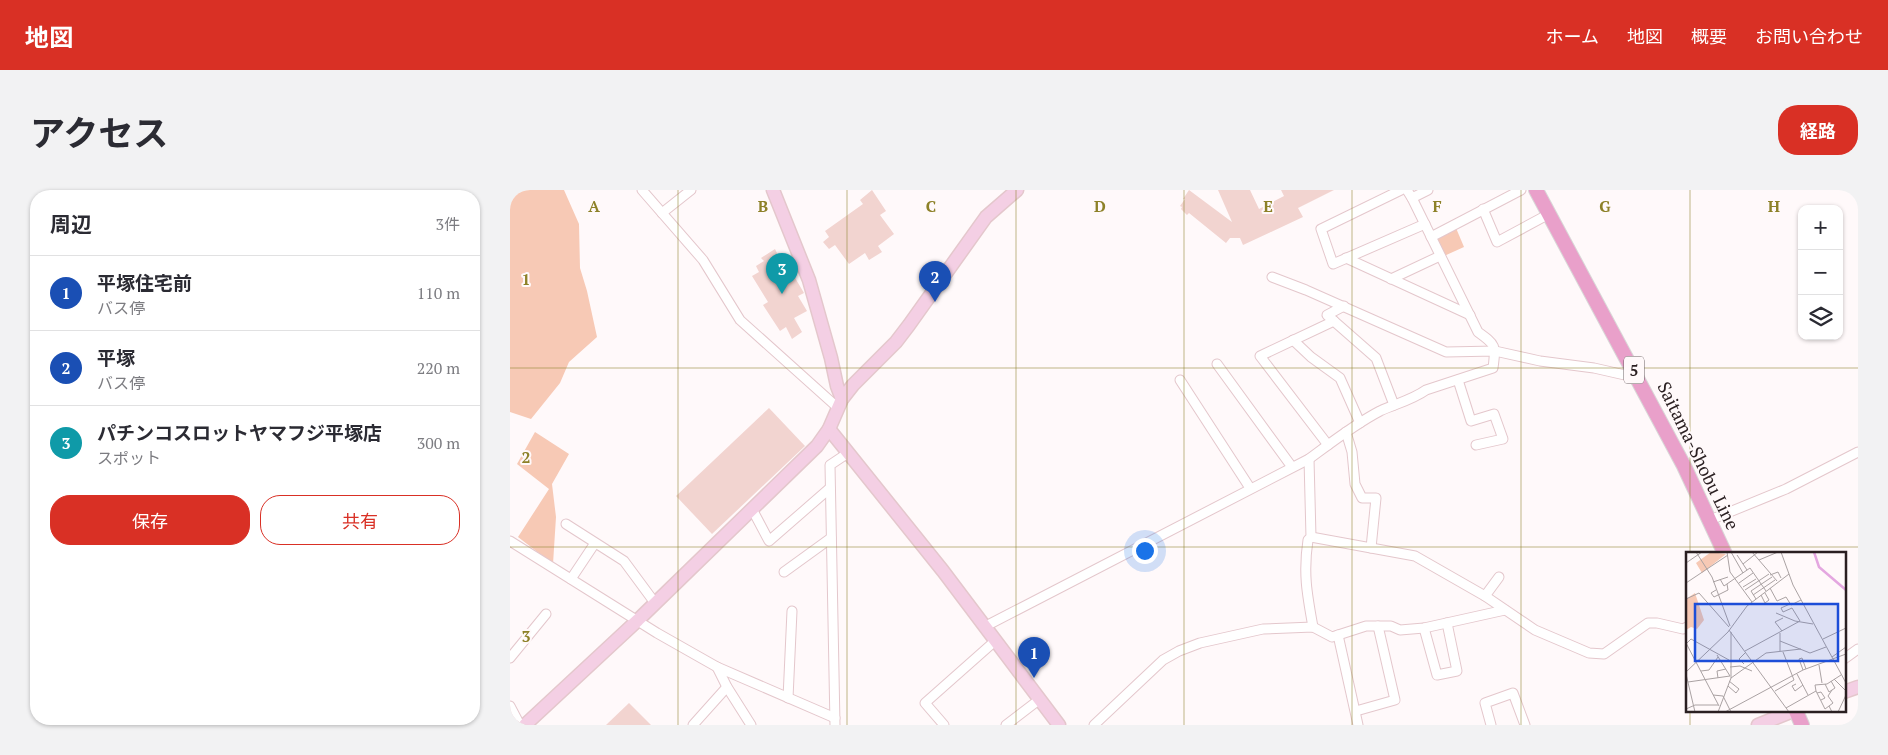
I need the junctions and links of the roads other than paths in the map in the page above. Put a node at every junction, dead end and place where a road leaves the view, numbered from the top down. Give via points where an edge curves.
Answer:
1 (642, 190) edge
2 (691, 190) edge
3 (773, 190) edge
4 (1018, 190) edge
5 (1401, 190) edge
6 (1428, 190) edge
7 (1521, 190) edge
8 (1536, 190) edge
9 (1410, 194) edge
10 (1483, 209) junction
11 (662, 213) junction
12 (1549, 214) junction
13 (1425, 224) junction
14 (1431, 237) junction
15 (1440, 256) junction
16 (1346, 258) junction
17 (1272, 277) dead end
18 (1391, 279) junction
19 (1344, 306) junction
20 (1470, 315) junction
21 (1334, 321) junction
22 (1293, 340) junction
23 (1495, 351) junction
24 (1217, 364) dead end
25 (1638, 378) junction
26 (1180, 380) dead end
27 (1458, 380) junction
28 (839, 403) junction
29 (1394, 405) junction
30 (1360, 423) junction
31 (829, 429) junction
32 (1346, 432) junction
33 (1328, 445) junction
34 (1476, 445) dead end
35 (1858, 452) edge
36 (848, 453) junction
37 (1309, 459) junction
38 (1292, 467) junction
39 (830, 488) junction
40 (1250, 488) junction
41 (752, 509) junction
42 (1710, 520) junction
43 (566, 524) dead end
44 (1311, 537) junction
45 (831, 538) junction
46 (510, 541) edge
47 (595, 542) junction
48 (1371, 548) junction
49 (1724, 552) edge
50 (784, 572) dead end
51 (1499, 577) dead end
52 (571, 579) junction
53 (1485, 596) junction
54 (655, 603) junction
55 (1505, 610) junction
56 (792, 611) dead end
57 (546, 614) dead end
58 (638, 620) junction
59 (1447, 623) junction
60 (1378, 626) junction
61 (984, 627) junction
62 (1313, 627) junction
63 (1424, 628) junction
64 (1686, 628) edge
65 (1338, 635) junction
66 (995, 640) junction
67 (1858, 649) edge
68 (510, 658) edge
69 (1846, 658) edge
70 (717, 666) junction
71 (727, 687) junction
72 (1858, 687) edge
73 (1846, 691) edge
74 (788, 698) junction
75 (1040, 699) junction
76 (510, 706) edge
77 (1356, 711) junction
78 (1792, 712) edge
79 (1796, 712) edge
80 (835, 722) edge
81 (696, 724) edge
82 (520, 725) edge
83 (525, 725) edge
84 (751, 725) edge
85 (944, 725) edge
86 (1006, 725) edge
87 (1060, 725) edge
88 (1094, 725) edge
89 (1358, 725) edge
90 (1491, 725) edge
91 (1525, 725) edge
92 (1758, 725) edge
93 (1802, 725) edge

1 - 11 street
2 - 11 street
3 - 28 street via 809,280 831,358
4 - 28 street via 986,217 910,325
5 - 16 street via 1321,229 1333,264
6 - 9 street
7 - 10 street
8 - 12 main road, Saitama-Shobu Line / 5
9 - 13 street
10 - 12 street via 1498,242
10 - 14 street
11 - 28 street via 703,260 740,320
12 - 25 main road, Saitama-Shobu Line / 5
13 - 14 street
13 - 16 street
14 - 15 street
15 - 18 street
15 - 20 street
16 - 18 street
17 - 19 street
18 - 20 street
19 - 21 street via 1327,315
19 - 23 street via 1446,352
20 - 23 street via 1478,332 1492,342
21 - 22 street
21 - 29 street via 1376,358
22 - 30 street via 1340,378
22 - 33 street via 1260,356
23 - 25 street
23 - 27 street via 1493,368
24 - 38 street
25 - 42 main road, Saitama-Shobu Line / 5
26 - 40 street
27 - 29 street
27 - 34 street via 1472,421 1494,414 1503,439
28 - 31 street
29 - 30 street
30 - 32 street
31 - 36 street
31 - 41 street via 809,455
32 - 33 street
32 - 48 street via 1352,452 1355,484 1362,498 1376,498
33 - 37 street
35 - 42 street via 1786,488
36 - 39 street via 830,465
36 - 61 street
37 - 38 street
37 - 44 street
38 - 40 street
39 - 41 street via 769,541
39 - 45 street
40 - 61 street
41 - 54 street
42 - 49 main road, Saitama-Shobu Line / 5
43 - 47 street
44 - 48 street
44 - 62 street via 1306,556 1305,586
45 - 50 street
45 - 80 street
46 - 52 street
47 - 52 street
47 - 54 street via 624,561
48 - 53 street via 1415,556
51 - 53 street
52 - 58 street
53 - 55 street
54 - 58 street
55 - 59 street
55 - 64 street via 1535,630 1589,653 1604,654 1648,623
56 - 74 street
57 - 68 street
58 - 70 street
58 - 83 street
59 - 63 street
59 - 63 street via 1457,671 1437,675
60 - 63 street via 1400,630
60 - 65 street via 1366,626
60 - 77 street via 1395,700
61 - 66 street
62 - 65 street via 1332,637
62 - 88 street via 1263,629 1179,651 1163,660
65 - 77 street
66 - 75 street
66 - 85 street via 925,703
67 - 69 street
70 - 71 street
70 - 74 street
71 - 81 street
71 - 84 street
72 - 73 street
74 - 80 street
75 - 86 street
75 - 87 street
76 - 82 street
77 - 89 street
78 - 92 street
79 - 93 main road
90 - 91 street via 1485,703 1513,693

